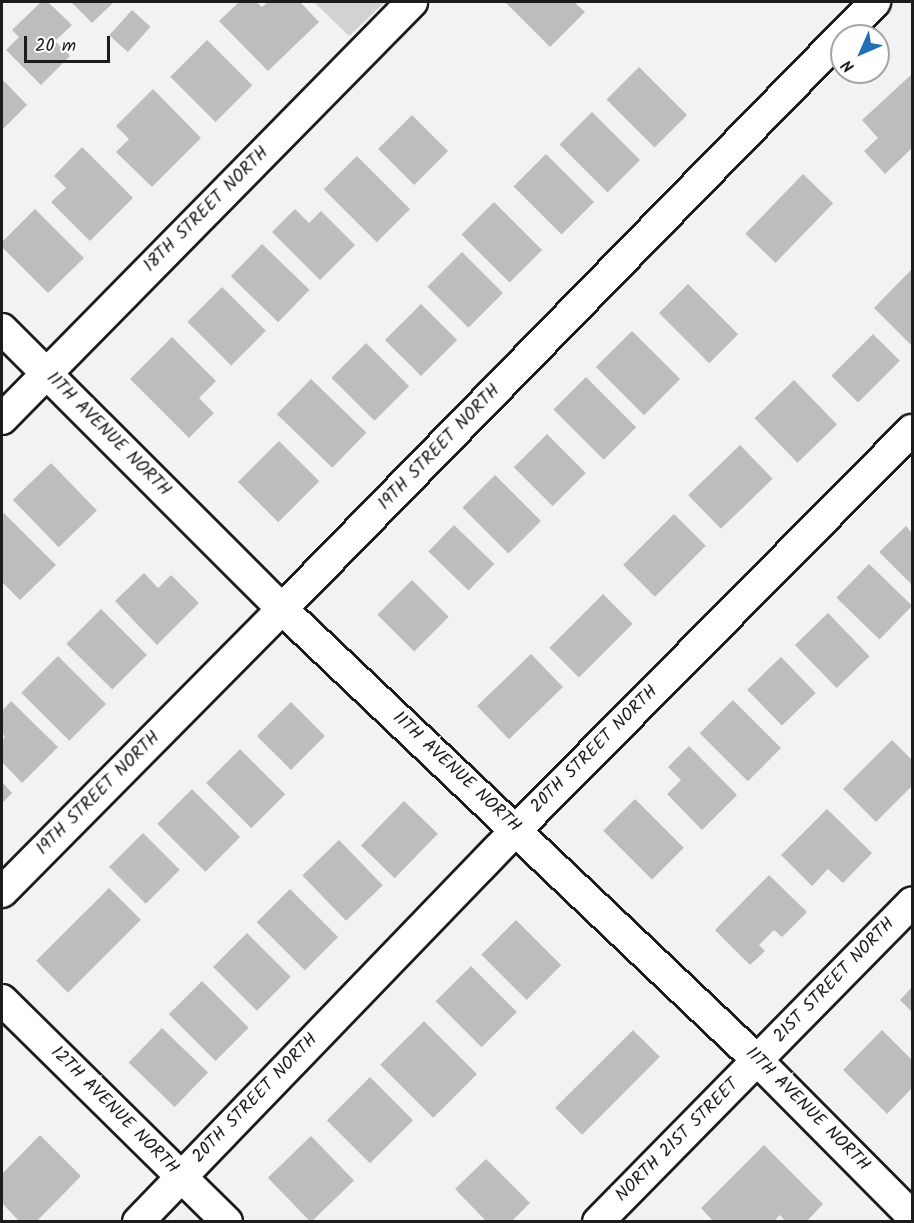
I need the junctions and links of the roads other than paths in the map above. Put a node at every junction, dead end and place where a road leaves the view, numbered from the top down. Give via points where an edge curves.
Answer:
1 (412, 2) edge
2 (875, 2) edge
3 (2, 330) edge
4 (46, 373) junction
5 (2, 419) edge
6 (912, 430) edge
7 (282, 609) junction
8 (516, 830) junction
9 (2, 891) edge
10 (912, 902) edge
11 (2, 1000) edge
12 (757, 1060) junction
13 (181, 1178) junction
14 (912, 1216) edge
15 (138, 1221) edge
16 (226, 1221) edge
17 (598, 1221) edge

1 - 4 street, 18TH STREET NORTH
2 - 7 street, 19TH STREET NORTH
3 - 4 street, 11TH AVENUE NORTH
4 - 5 street, 18TH STREET NORTH
4 - 7 street, 11TH AVENUE NORTH
6 - 8 street, 20TH STREET NORTH
7 - 8 street, 11TH AVENUE NORTH
7 - 9 street, 19TH STREET NORTH
8 - 12 street, 11TH AVENUE NORTH
8 - 13 street, 20TH STREET NORTH
10 - 12 street, 21ST STREET NORTH
11 - 13 street, 12TH AVENUE NORTH
12 - 14 street, 11TH AVENUE NORTH
12 - 17 street, NORTH 21ST STREET
13 - 15 street, 20TH STREET NORTH
13 - 16 street, 12TH AVENUE NORTH

